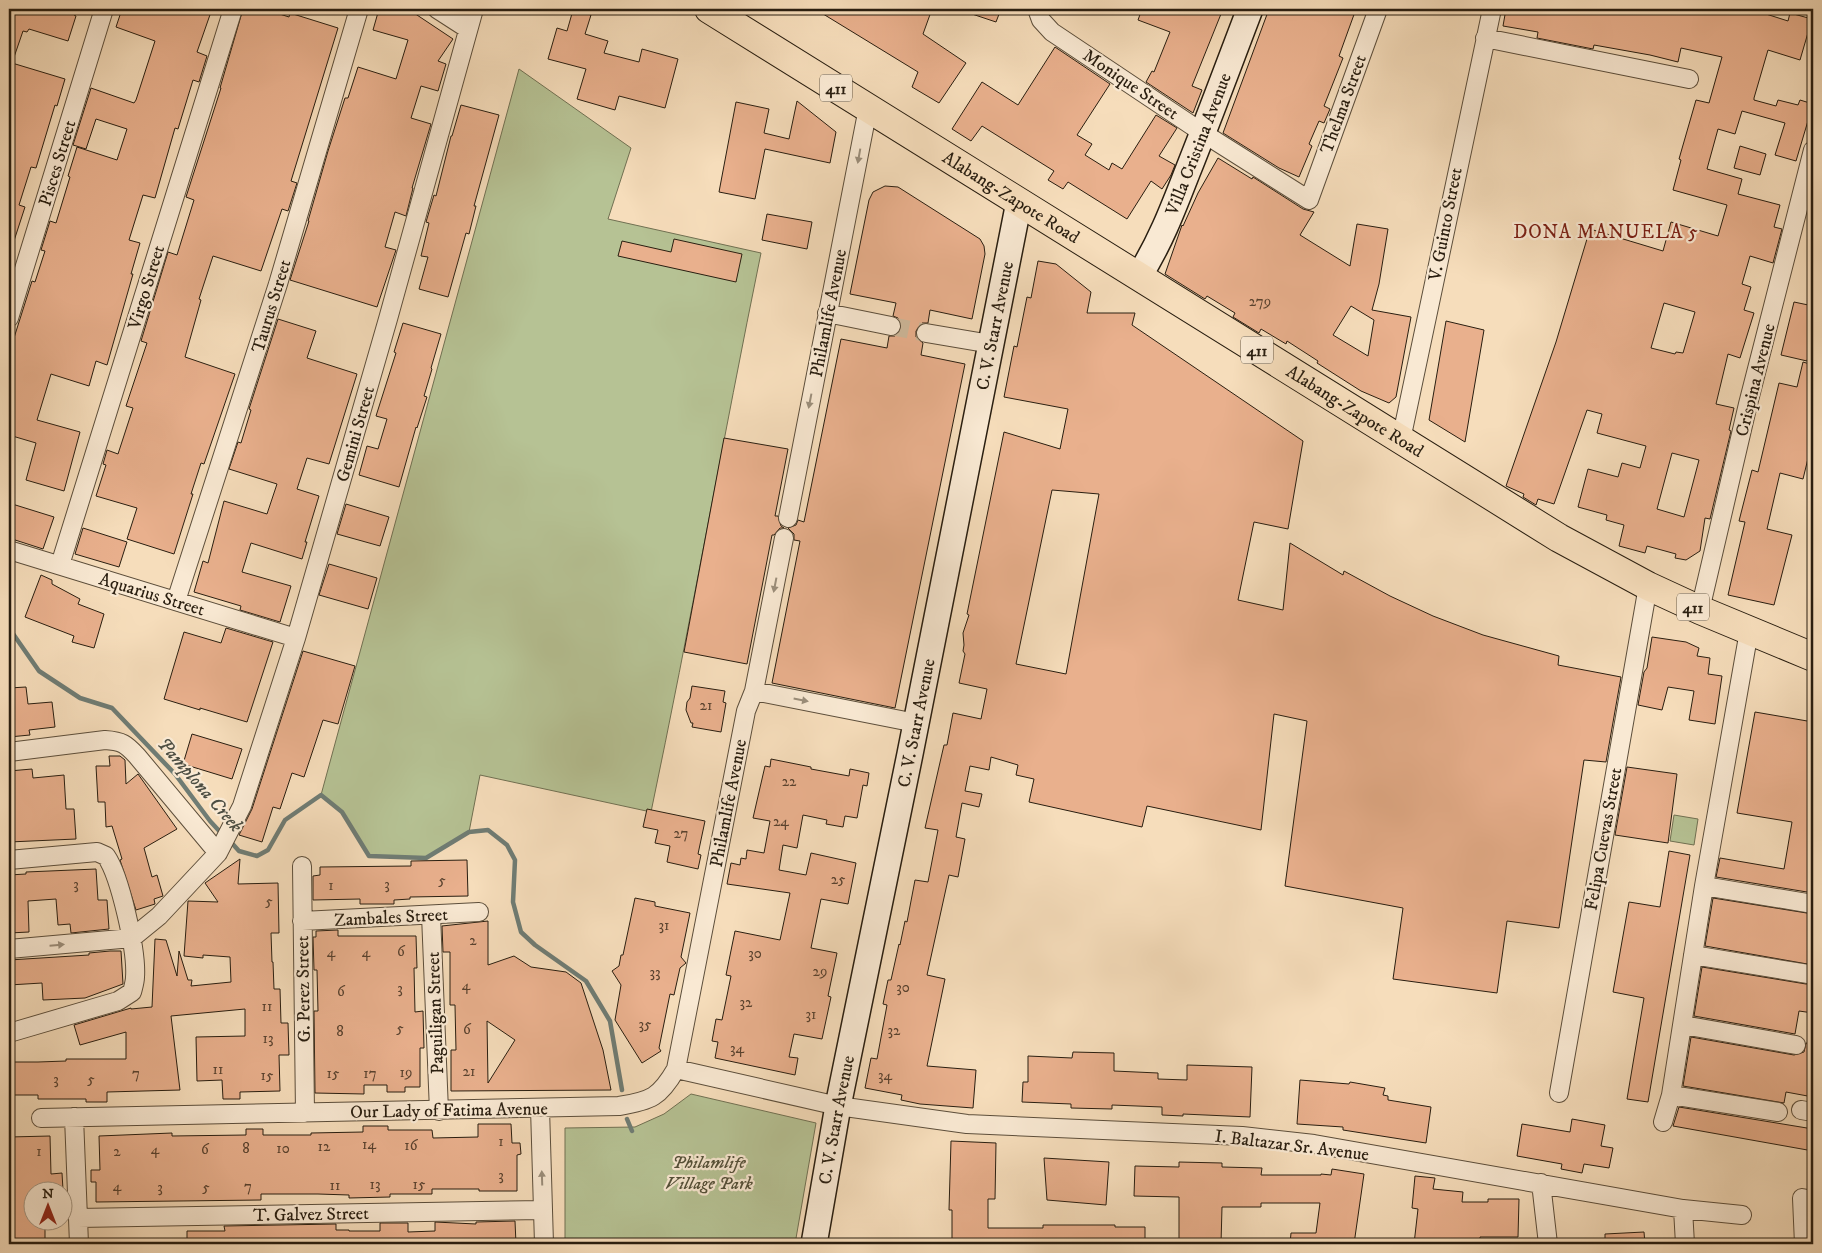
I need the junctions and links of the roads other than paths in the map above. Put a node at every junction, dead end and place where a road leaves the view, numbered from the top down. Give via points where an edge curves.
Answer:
1 (104, 9) edge
2 (233, 9) edge
3 (359, 9) edge
4 (437, 9) edge
5 (474, 9) edge
6 (709, 9) edge
7 (1037, 9) edge
8 (1250, 9) edge
9 (1378, 9) edge
10 (1492, 9) edge
11 (468, 29) junction
12 (1485, 38) junction
13 (1689, 79) dead end
14 (868, 108) junction
15 (1204, 133) junction
16 (1813, 150) edge
17 (1309, 200) joint
18 (1019, 202) junction
19 (1139, 276) junction
20 (827, 312) junction
21 (9, 318) edge
22 (891, 326) tunnel mouth
23 (926, 333) tunnel mouth
24 (991, 344) junction
25 (1400, 440) junction
26 (788, 518) dead end
27 (784, 538) dead end
28 (9, 550) edge
29 (60, 566) junction
30 (1648, 586) junction
31 (176, 601) junction
32 (1700, 610) junction
33 (1749, 630) junction
34 (296, 638) junction
35 (1813, 657) edge
36 (754, 691) junction
37 (916, 724) junction
38 (9, 752) edge
39 (224, 841) junction
40 (9, 860) edge
41 (302, 866) dead end
42 (1704, 886) junction
43 (1813, 904) edge
44 (479, 912) dead end
45 (431, 915) junction
46 (302, 921) junction
47 (132, 938) junction
48 (9, 949) edge
49 (1693, 955) junction
50 (1808, 974) dead end
51 (1682, 1025) junction
52 (9, 1033) edge
53 (1796, 1046) dead end
54 (676, 1069) junction
55 (1559, 1093) dead end
56 (1671, 1095) junction
57 (838, 1106) junction
58 (540, 1108) junction
59 (439, 1110) junction
60 (1778, 1112) dead end
61 (305, 1113) junction
62 (74, 1117) junction
63 (41, 1118) dead end
64 (1663, 1122) dead end
65 (1541, 1183) junction
66 (1813, 1200) edge
67 (1683, 1209) junction
68 (543, 1210) junction
69 (1742, 1215) dead end
70 (78, 1218) junction
71 (79, 1244) edge
72 (544, 1244) edge
73 (814, 1244) edge
74 (1548, 1244) edge
75 (1685, 1244) edge
76 (1804, 1244) edge

1 - 21 street, Pisces Street
2 - 29 street, Virgo Street
3 - 31 street, Taurus Street via 278,284
4 - 11 street
5 - 11 street, Gemini Street
6 - 14 highway, Alabang-Zapote Road / 411
7 - 15 street, Monique Street via 1041,20 1052,32
8 - 15 main road, Villa Cristina Avenue
9 - 17 street, Thelma Street
10 - 12 street, V. Guinto Street
11 - 34 street, Gemini Street
12 - 13 street
12 - 25 street, V. Guinto Street
14 - 18 highway, Alabang-Zapote Road / 411
14 -> 20 street, Philamlife Avenue
15 - 17 street, Monique Street
15 - 19 main road, Villa Cristina Avenue via 1166,225
16 - 32 street, Crispina Avenue via 1748,404
18 - 19 highway, Alabang-Zapote Road / 411
18 - 24 main road, C. V. Starr Avenue
19 - 25 highway, Alabang-Zapote Road / 411
20 - 22 street
20 -> 26 street, Philamlife Avenue
23 - 24 street
24 - 37 main road, C. V. Starr Avenue
25 - 30 highway, Alabang-Zapote Road / 411 via 1559,538
27 -> 36 street, Philamlife Avenue
28 - 29 street, Aquarius Street
29 - 31 street, Aquarius Street
30 - 32 highway, Alabang-Zapote Road / 411
30 - 55 street, Felipa Cuevas Street
31 - 34 street, Aquarius Street
32 - 33 highway, Alabang-Zapote Road / 411
33 - 35 highway, Alabang-Zapote Road / 411
33 - 42 street
34 - 39 street, Gemini Street via 242,806
36 -> 37 street
36 - 54 street, Philamlife Avenue via 746,711
37 - 57 main road, C. V. Starr Avenue
38 - 39 street via 119,740
39 - 47 street, Gemini Street via 162,913
40 - 47 street via 97,852 106,856 114,872
41 - 46 street, G. Perez Street
42 - 43 street
42 - 49 street
44 - 45 street, Zambales Street
45 - 46 street, Zambales Street
45 - 59 street, Paguiligan Street
46 - 61 street, G. Perez Street
48 -> 47 street
47 - 52 street via 136,979 132,992 118,1000
49 - 50 street
49 - 51 street
51 - 53 street
51 - 56 street
54 - 57 street
54 - 58 street, Our Lady of Fatima Avenue via 665,1088 653,1098 637,1104
56 - 60 street
56 - 64 street
57 - 65 street, I. Baltazar Sr. Avenue via 967,1124 1242,1136 1323,1146
57 - 73 main road, C. V. Starr Avenue
58 - 59 street, Our Lady of Fatima Avenue
68 -> 58 street
59 - 61 street, Our Lady of Fatima Avenue
61 - 62 street, Our Lady of Fatima Avenue
62 - 63 street, Our Lady of Fatima Avenue
62 - 70 street
65 - 67 street, I. Baltazar Sr. Avenue
65 - 74 street
66 - 76 street via 1802,1198
67 - 69 street, I. Baltazar Sr. Avenue
67 - 75 street
68 - 70 street, T. Galvez Street
68 - 72 street
70 - 71 street

